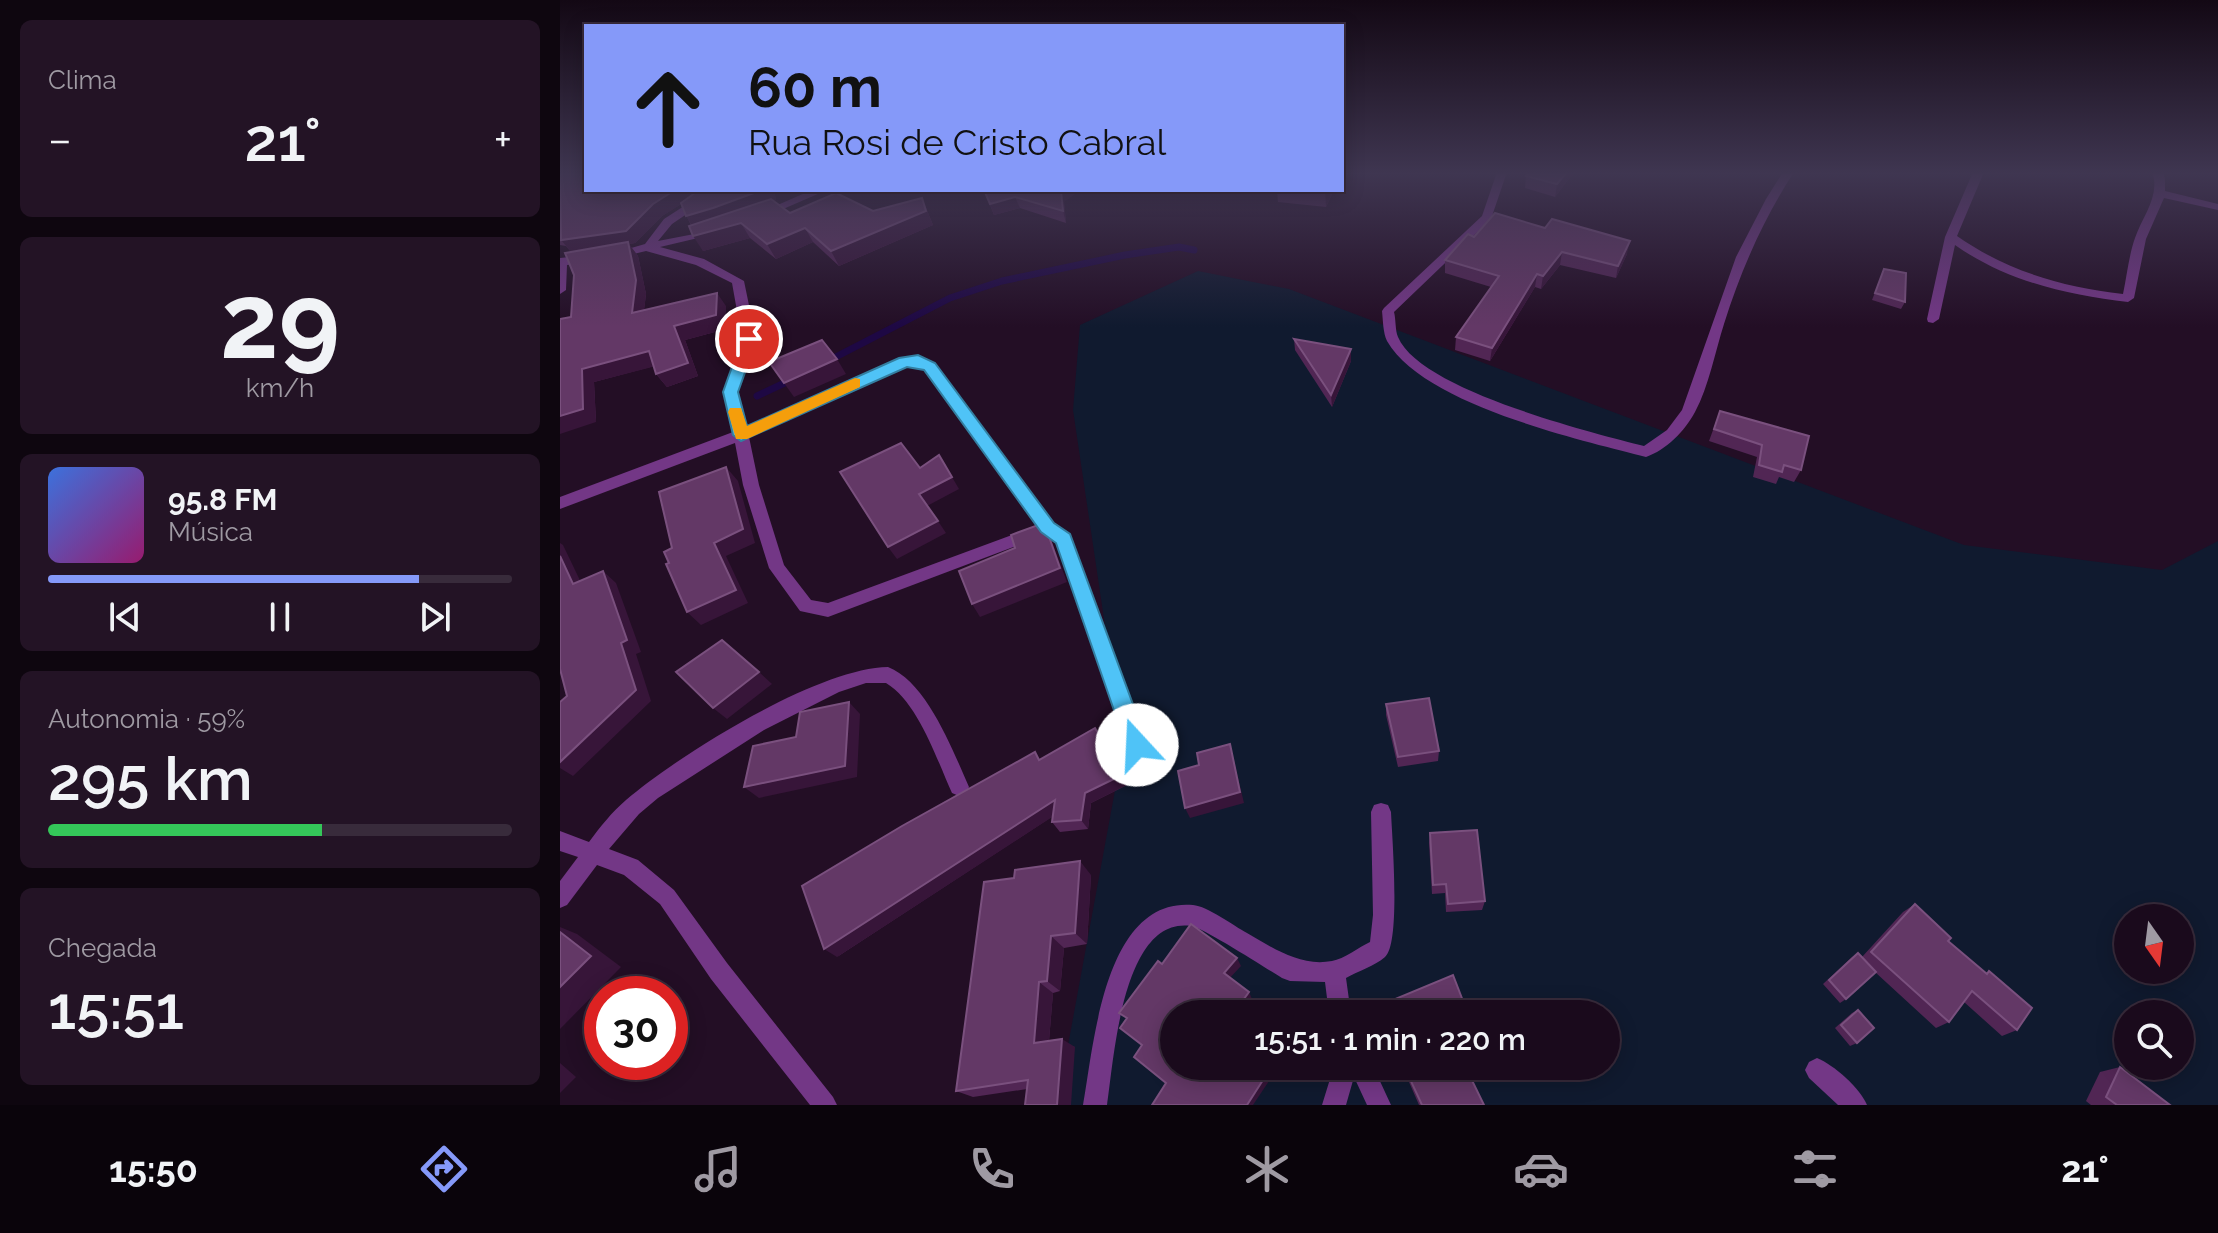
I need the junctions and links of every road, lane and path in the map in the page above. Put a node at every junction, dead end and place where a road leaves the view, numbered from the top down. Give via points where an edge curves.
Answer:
1 (666, 224) edge
2 (1480, 224) edge
3 (1759, 224) edge
4 (1957, 224) edge
5 (2146, 224) edge
6 (720, 229) edge
7 (1951, 237) junction
8 (649, 248) junction
9 (561, 262) edge
10 (560, 290) edge
11 (1933, 319) dead end
12 (741, 435) junction
13 (560, 503) edge
14 (1047, 528) junction
15 (1137, 745) dead end
16 (959, 787) dead end
17 (1381, 812) dead end
18 (560, 841) edge
19 (597, 852) junction
20 (560, 898) edge
21 (1334, 972) junction
22 (1338, 1000) edge
23 (1817, 1070) dead end
24 (1342, 1080) edge
25 (1367, 1080) edge
26 (825, 1105) edge
27 (1095, 1105) edge
28 (1334, 1105) edge
29 (1379, 1105) edge
30 (1855, 1105) edge

1 - 8 street
2 - 3 street via 1388,311 1389,336 1423,373 1511,413 1646,452 1672,434 1689,411
4 - 7 street
5 - 7 street via 2128,298 2074,293 1976,256
6 - 8 street
7 - 11 street
8 - 9 street
8 - 12 street via 700,262 738,281 749,339 731,392
9 - 10 street
12 - 13 street
12 - 14 street via 918,360 929,366
12 - 14 street via 777,568 806,606 828,610 849,604
14 - 15 street via 1063,539
16 - 19 street via 909,689 888,675 860,675 827,686 665,780 629,810
17 - 21 street via 1380,948
18 - 19 street
19 - 20 street
19 - 26 street via 631,867 667,897
21 - 22 street
21 - 27 street via 1290,970 1194,915 1160,921 1131,952 1107,1021
23 - 30 street
24 - 28 street
25 - 29 street

